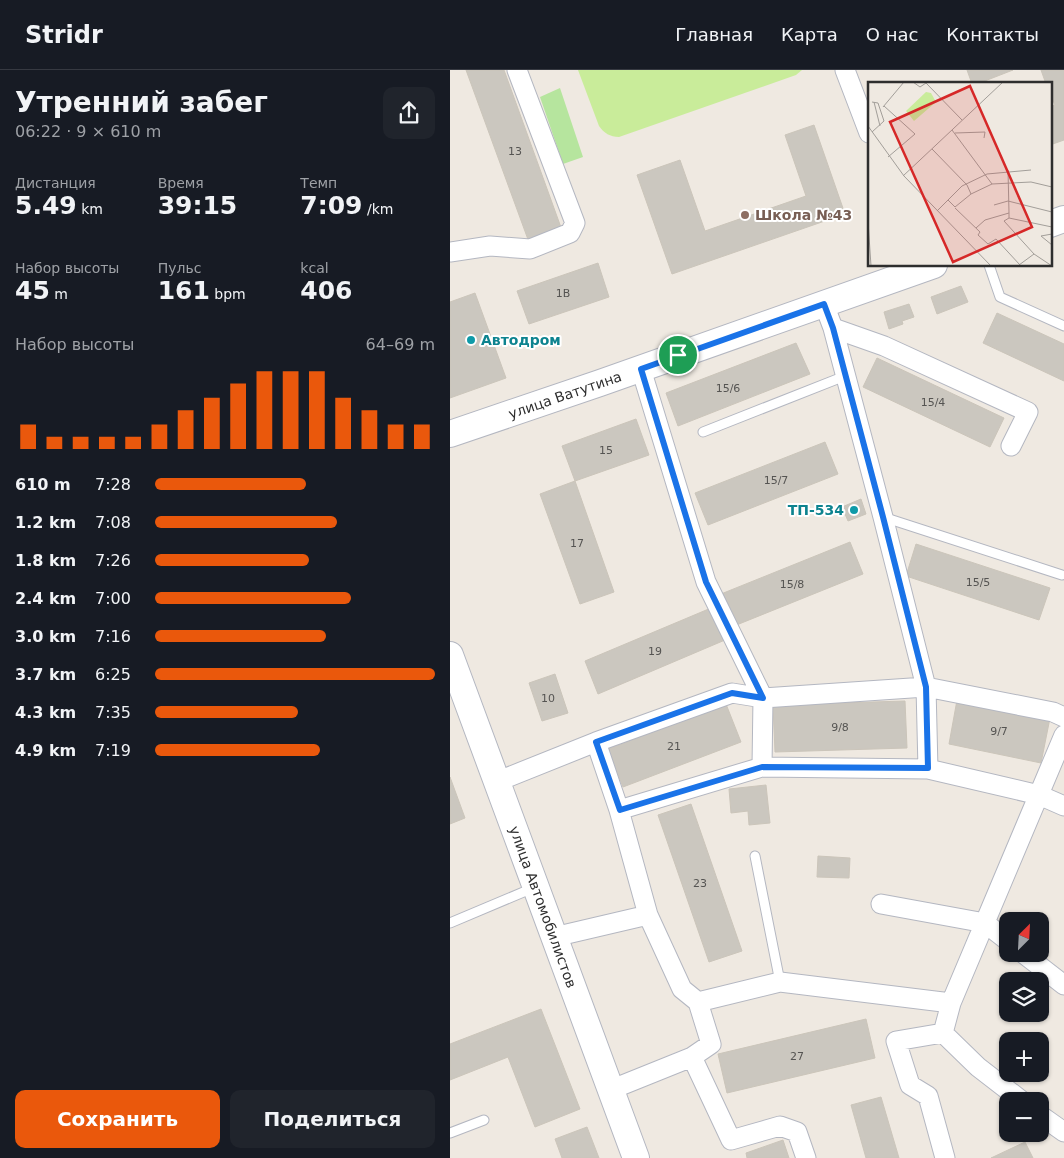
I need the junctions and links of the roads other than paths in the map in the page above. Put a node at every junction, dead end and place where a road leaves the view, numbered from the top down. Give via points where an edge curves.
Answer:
1 (517, 70) edge
2 (845, 70) edge
3 (868, 130) edge
4 (1064, 219) edge
5 (1052, 223) edge
6 (450, 252) edge
7 (989, 266) edge
8 (924, 267) edge
9 (824, 304) junction
10 (1064, 326) edge
11 (833, 328) junction
12 (641, 369) junction
13 (844, 376) junction
14 (703, 432) dead end
15 (450, 434) edge
16 (1011, 446) dead end
17 (883, 517) junction
18 (1062, 575) dead end
19 (450, 656) edge
20 (926, 687) junction
21 (763, 698) junction
22 (1064, 717) edge
23 (1064, 735) edge
24 (596, 742) junction
25 (762, 767) junction
26 (928, 768) junction
27 (496, 782) junction
28 (1039, 795) junction
29 (1064, 806) edge
30 (620, 810) junction
31 (755, 856) dead end
32 (535, 887) junction
33 (881, 904) dead end
34 (648, 916) junction
35 (450, 923) edge
36 (985, 924) junction
37 (999, 934) edge
38 (554, 937) junction
39 (1034, 962) edge
40 (780, 982) junction
41 (1064, 985) edge
42 (698, 1002) junction
43 (951, 1003) junction
44 (943, 1033) junction
45 (692, 1057) junction
46 (610, 1090) junction
47 (1010, 1092) edge
48 (484, 1120) dead end
49 (1049, 1121) edge
50 (1064, 1132) edge
51 (450, 1133) edge
52 (636, 1158) edge
53 (806, 1158) edge
54 (946, 1158) edge

1 - 6 street via 575,223 570,232 530,249 490,246
2 - 3 street
4 - 5 street
7 - 10 lane via 1000,297
8 - 9 street, улица Ватутина
9 - 11 street
9 - 12 street, улица Ватутина
11 - 13 street
11 - 16 street via 884,346 1028,412
12 - 15 street, улица Ватутина
12 - 21 street via 706,582
13 - 14 lane
13 - 17 street
17 - 18 lane
17 - 20 street
19 - 27 street, улица Автомобилистов
20 - 21 street
20 - 22 street via 1053,712
20 - 26 street
21 - 24 street via 732,693
21 - 25 street
23 - 28 street
24 - 27 street
24 - 30 street
25 - 26 street
25 - 30 street
26 - 28 street
27 - 32 street, улица Автомобилистов
28 - 29 street
28 - 36 street
30 - 34 street
31 - 40 lane
32 - 35 lane
32 - 38 street, улица Автомобилистов
33 - 36 street
34 - 38 street
34 - 42 street via 682,989
36 - 37 street
36 - 43 street
38 - 46 street, улица Автомобилистов
39 - 41 street
40 - 42 street
40 - 43 street
42 - 45 street via 711,1044
43 - 44 street
44 - 47 street via 978,1068
44 - 54 street via 896,1041 910,1085 928,1096
45 - 46 street
45 - 53 street via 731,1140 780,1126 797,1132
46 - 52 street, улица Автомобилистов
48 - 51 lane
49 - 50 street

